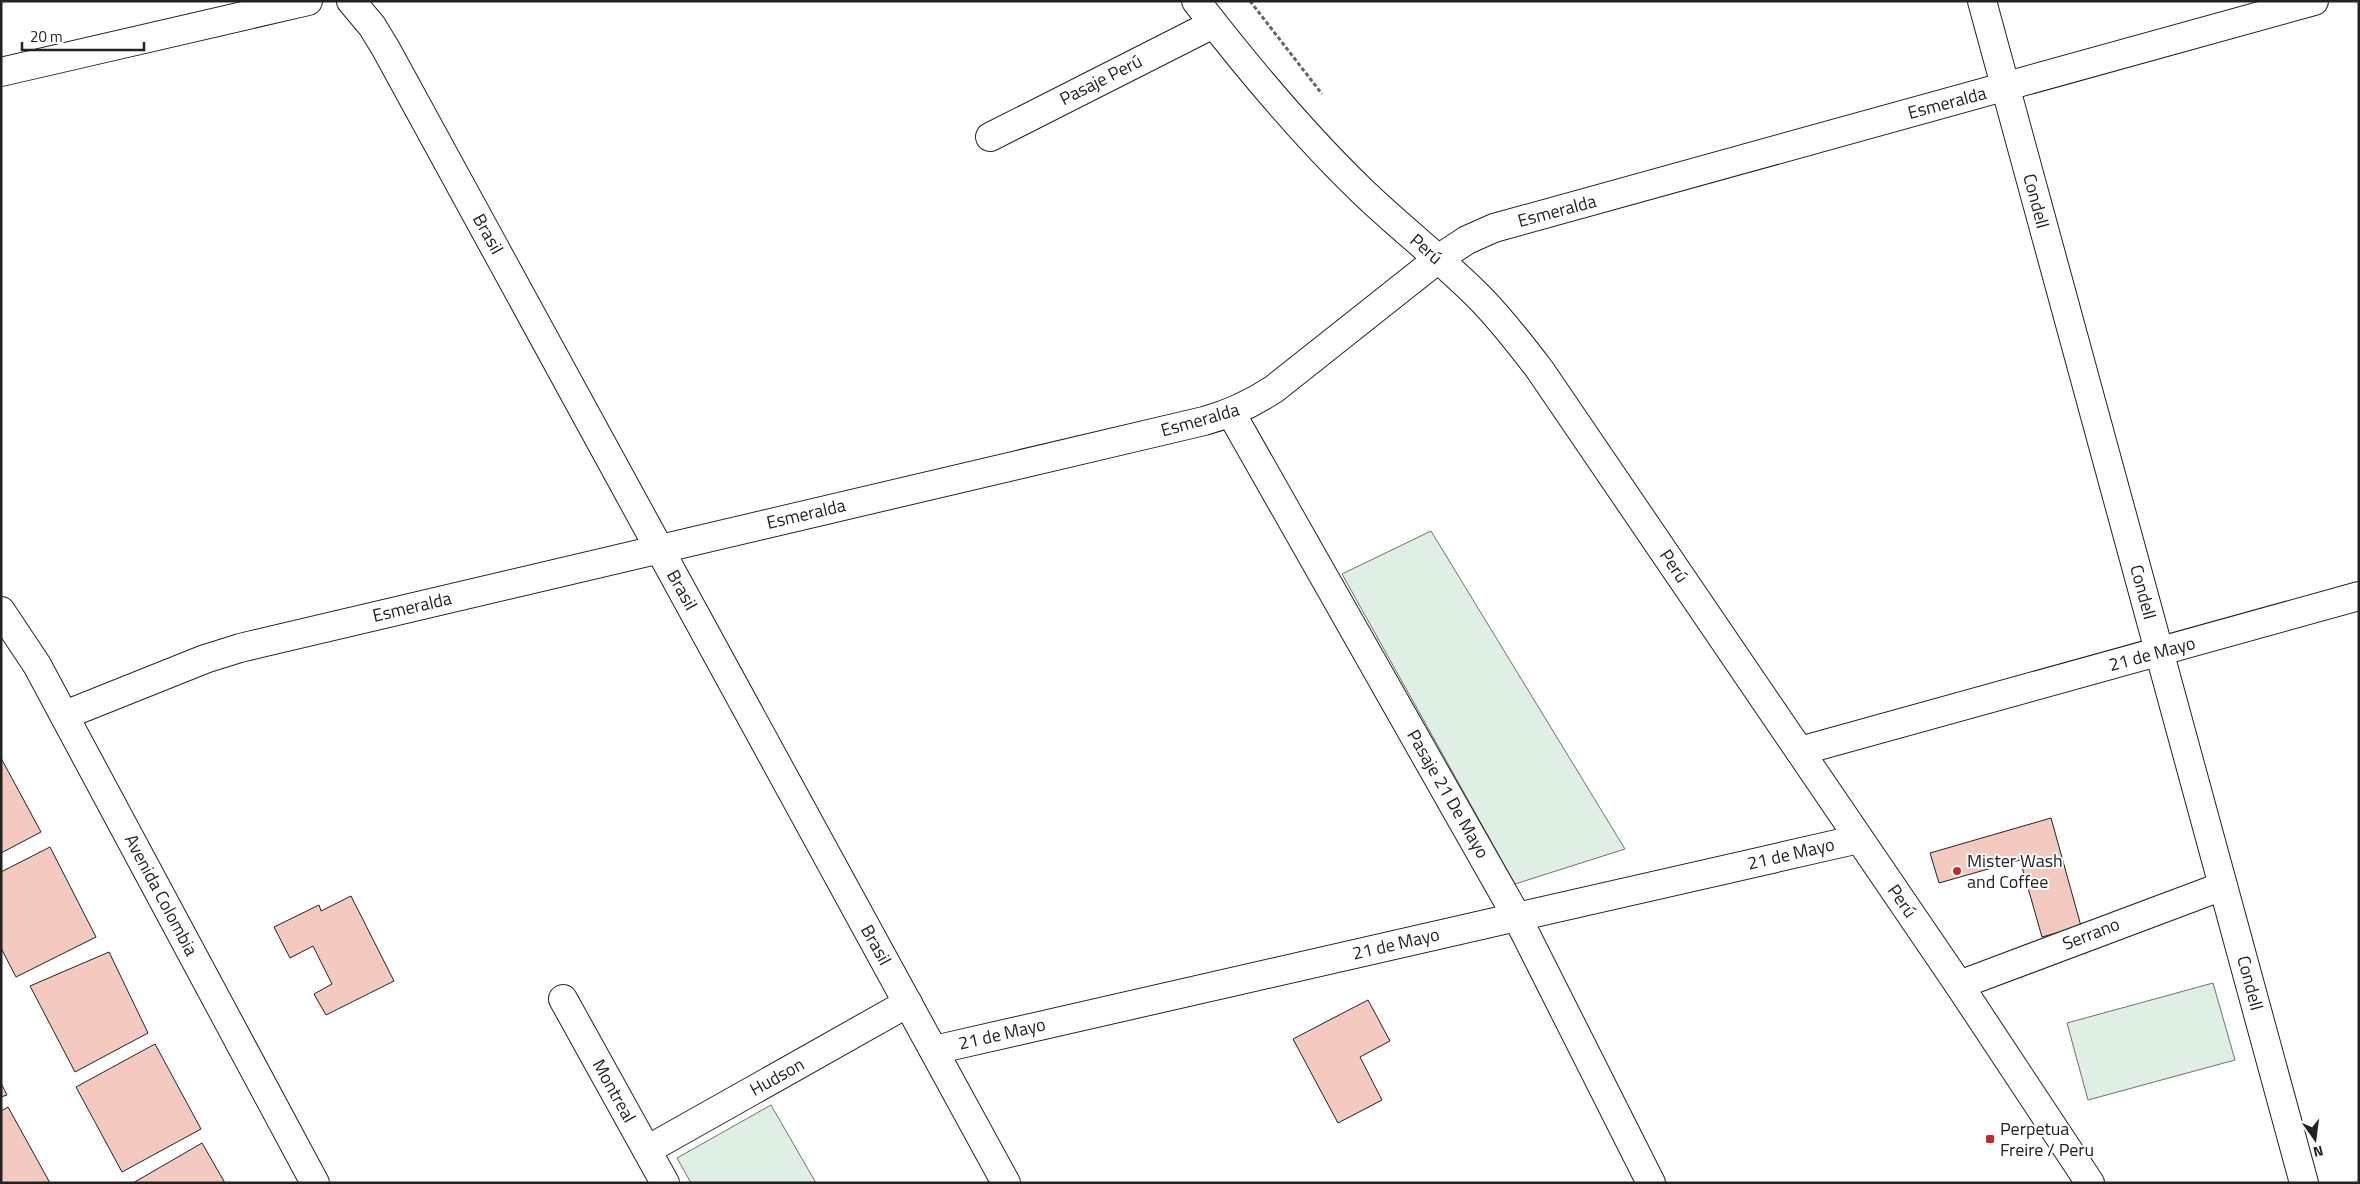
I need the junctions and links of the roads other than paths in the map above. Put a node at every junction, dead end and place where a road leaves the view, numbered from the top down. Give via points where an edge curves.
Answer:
1 (308, 1) edge
2 (351, 1) edge
3 (1196, 1) edge
4 (1982, 1) edge
5 (2314, 1) edge
6 (1213, 24) junction
7 (1, 72) edge
8 (2005, 87) junction
9 (990, 137) dead end
10 (1438, 259) junction
11 (1231, 413) junction
12 (659, 548) junction
13 (2359, 596) edge
14 (1, 611) edge
15 (2159, 652) junction
16 (65, 715) junction
17 (1800, 751) junction
18 (1859, 839) junction
19 (2224, 886) junction
20 (1518, 916) junction
21 (1960, 985) junction
22 (563, 999) dead end
23 (908, 1003) junction
24 (934, 1050) junction
25 (647, 1150) junction
26 (315, 1183) edge
27 (665, 1183) edge
28 (1006, 1183) edge
29 (1651, 1183) edge
30 (2090, 1183) edge
31 (2304, 1183) edge

1 - 7 street
2 - 12 street, Brasil via 386,49
3 - 6 street, Perú
4 - 8 street, Condell
5 - 8 street, Esmeralda
6 - 9 street, Pasaje Perú
6 - 10 street, Perú via 1283,110 1321,150
8 - 10 street, Esmeralda via 1494,228 1467,240
8 - 15 street, Condell
10 - 11 street, Esmeralda via 1274,389
10 - 17 street, Perú via 1493,312 1540,370
11 - 12 street, Esmeralda
11 - 20 street, Pasaje 21 De Mayo
12 - 16 street, Esmeralda via 240,648 204,659
12 - 23 street, Brasil
13 - 15 street, 21 de Mayo
14 - 16 street, Avenida Colombia via 22,640
15 - 17 street, 21 de Mayo
15 - 19 street, Condell
16 - 26 street, Avenida Colombia
17 - 18 street, Perú
18 - 20 street, 21 de Mayo
18 - 21 street, Perú
19 - 21 street, Serrano
19 - 31 street, Condell
20 - 24 street, 21 de Mayo
20 - 29 street, Pasaje 21 De Mayo
21 - 30 street, Perú
22 - 25 street, Montreal
23 - 24 street, Brasil
23 - 25 street, Hudson
24 - 28 street, Brasil
25 - 27 street, Montreal

